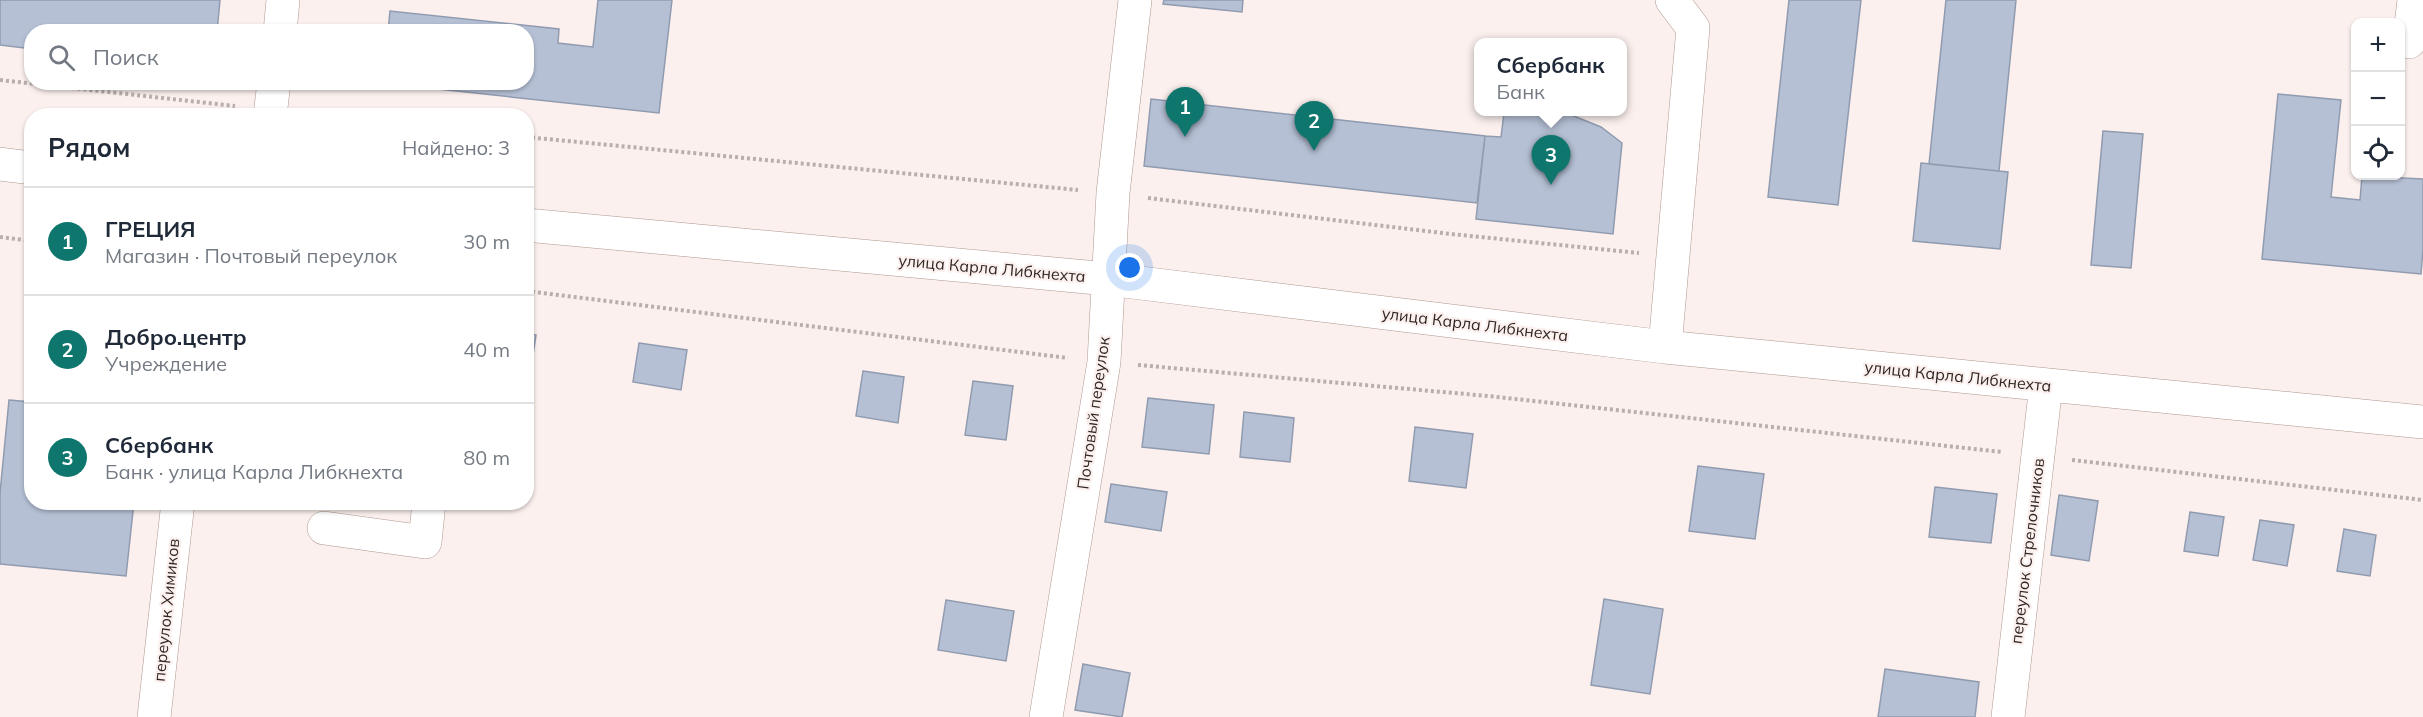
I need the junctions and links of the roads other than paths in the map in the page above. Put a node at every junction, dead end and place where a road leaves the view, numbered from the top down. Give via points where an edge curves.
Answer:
1 (283, 0) edge
2 (1135, 0) edge
3 (1672, 0) edge
4 (2414, 0) edge
5 (281, 24) edge
6 (2409, 42) dead end
7 (0, 164) edge
8 (24, 167) edge
9 (534, 226) edge
10 (1108, 279) junction
11 (1665, 346) junction
12 (2046, 385) junction
13 (2423, 422) edge
14 (177, 510) edge
15 (428, 510) edge
16 (324, 528) dead end
17 (154, 717) edge
18 (1046, 717) edge
19 (2008, 717) edge

1 - 5 street
2 - 10 street, Почтовый переулок via 1113,193
3 - 11 street via 1693,27
4 - 6 street
7 - 8 street
9 - 10 street, улица Карла Либкнехта
10 - 11 street, улица Карла Либкнехта
10 - 18 street, Почтовый переулок via 1104,362
11 - 12 street, улица Карла Либкнехта
12 - 13 street, улица Карла Либкнехта
12 - 19 street, переулок Стрелочников
14 - 17 street, переулок Химиков
15 - 16 street via 425,542

